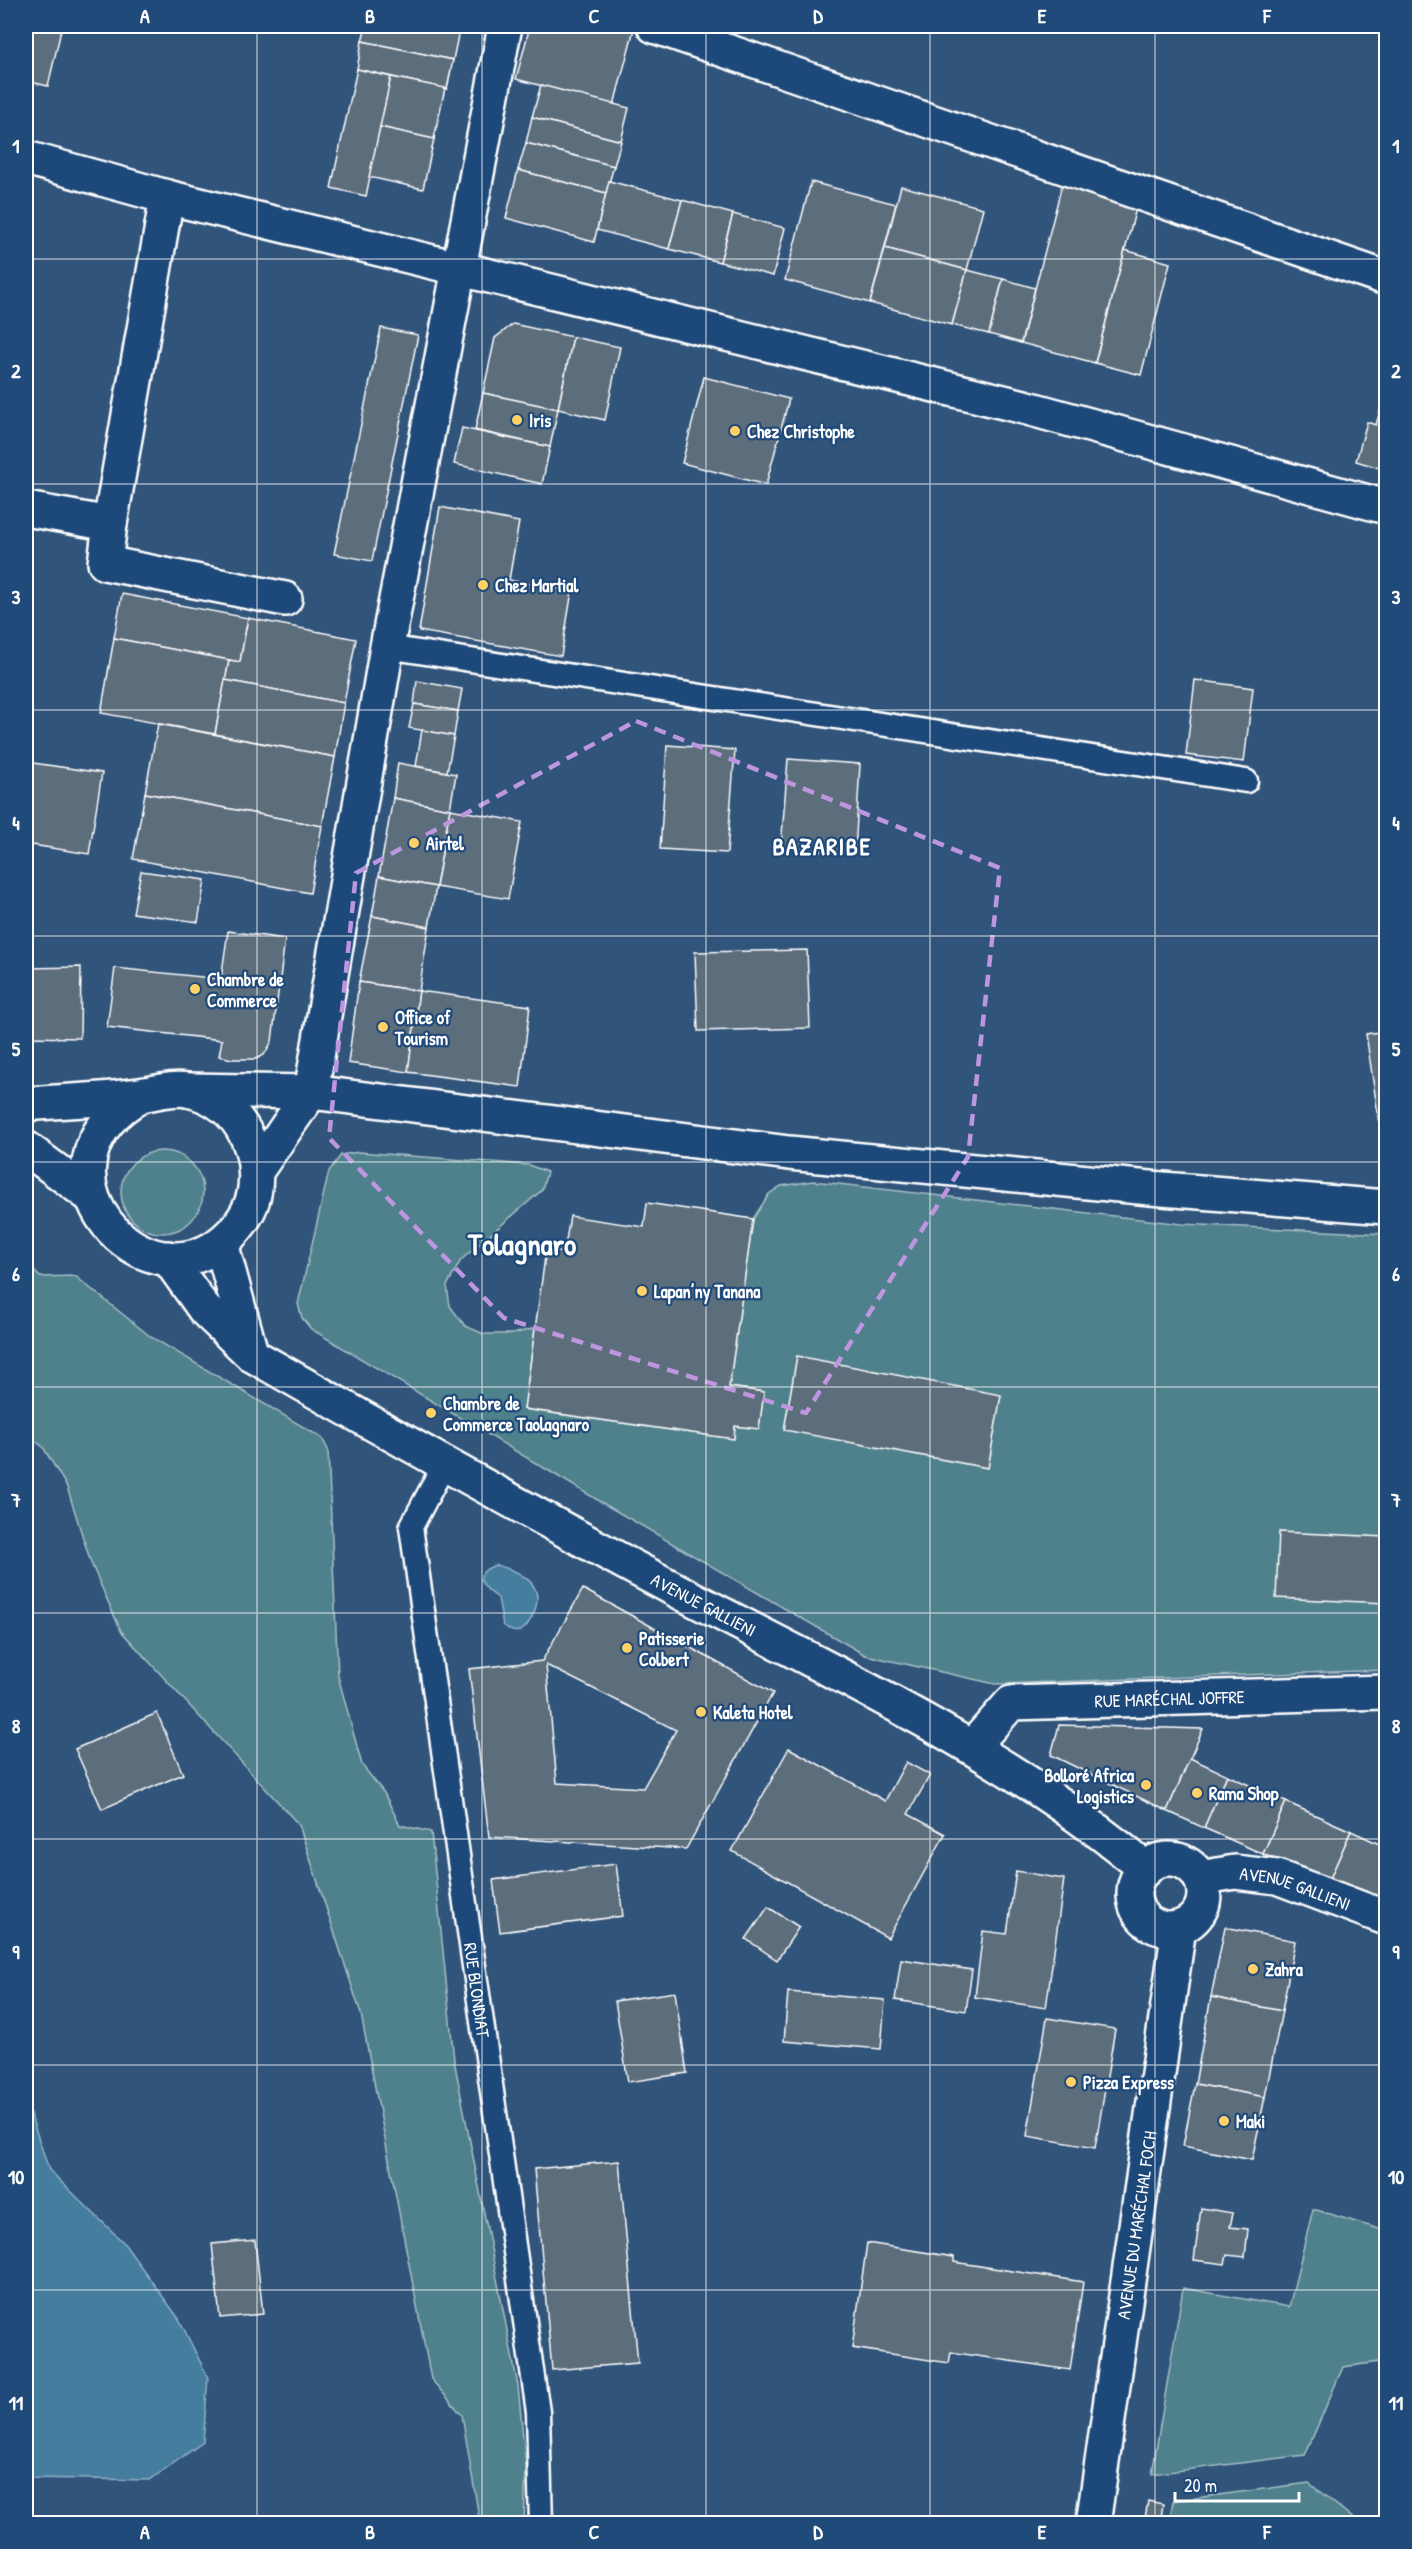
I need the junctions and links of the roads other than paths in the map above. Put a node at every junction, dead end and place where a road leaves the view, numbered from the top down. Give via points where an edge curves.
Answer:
1 (505, 26) edge
2 (654, 26) edge
3 (26, 158) edge
4 (167, 197) junction
5 (460, 269) junction
6 (1386, 278) edge
7 (1386, 507) edge
8 (26, 509) edge
9 (110, 524) junction
10 (285, 599) dead end
11 (387, 647) junction
12 (1246, 781) dead end
13 (188, 1090) junction
14 (311, 1092) junction
15 (141, 1095) junction
16 (26, 1104) edge
17 (26, 1148) edge
18 (257, 1170) junction
19 (92, 1197) junction
20 (1386, 1207) edge
21 (221, 1243) junction
22 (168, 1257) junction
23 (252, 1355) junction
24 (444, 1465) junction
25 (1386, 1692) edge
26 (973, 1746) junction
27 (1146, 1869) junction
28 (1200, 1878) junction
29 (1386, 1918) edge
30 (1179, 1928) junction
31 (541, 2523) edge
32 (1093, 2523) edge

1 - 5 street
2 - 6 street
3 - 4 street
4 - 5 street
4 - 9 street
5 - 7 street via 1024,406
5 - 11 street
8 - 9 street
9 - 10 street via 105,562
11 - 12 lane
11 - 14 street
13 - 14 street
13 - 15 street via 165,1089
13 - 18 street via 215,1100 237,1118 251,1142
14 - 18 street
14 - 20 street via 800,1155
15 - 16 street
15 - 19 street via 109,1118 92,1146 88,1171
17 - 19 street
18 - 21 street via 254,1198 241,1223
19 - 22 street via 102,1220 120,1239 142,1252
21 - 22 street via 195,1255
21 - 23 street
22 - 23 street, AVENUE GALLIENI via 205,1310
23 - 24 street, AVENUE GALLIENI
24 - 26 street, AVENUE GALLIENI
24 - 31 lane, RUE BLONDIAT via 411,1527 538,2412
25 - 26 street, RUE MARÉCHAL JOFFRE via 1011,1703
26 - 27 street, AVENUE GALLIENI via 1097,1828
27 - 28 street via 1164,1860 1175,1860 1194,1869
27 - 30 street via 1135,1889 1139,1911 1156,1926
28 - 29 street, AVENUE GALLIENI via 1235,1872 1277,1877
28 - 30 street via 1204,1888 1201,1908 1196,1917
30 - 32 street, AVENUE DU MARÉCHAL FOCH

